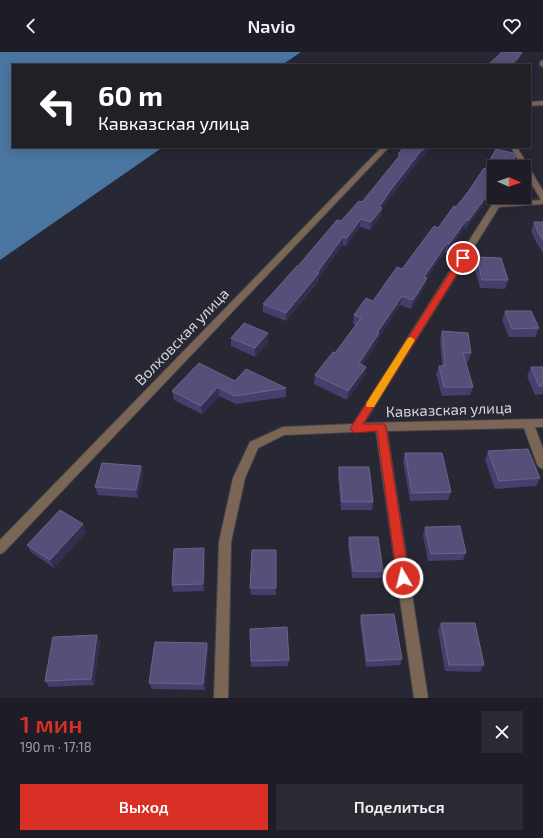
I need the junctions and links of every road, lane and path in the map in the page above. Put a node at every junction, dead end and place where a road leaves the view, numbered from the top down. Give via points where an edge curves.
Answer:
1 (543, 103) edge
2 (531, 104) edge
3 (385, 148) edge
4 (515, 148) edge
5 (543, 198) edge
6 (543, 202) edge
7 (528, 423) junction
8 (543, 423) edge
9 (381, 427) junction
10 (355, 429) junction
11 (543, 464) edge
12 (0, 548) edge
13 (221, 698) edge
14 (420, 698) edge

1 - 2 street
3 - 12 street, Волховская улица
4 - 5 street
6 - 10 street via 496,205
7 - 8 street, Кавказская улица
7 - 9 street, Кавказская улица
7 - 11 street
9 - 10 street, Кавказская улица
9 - 14 street
10 - 13 street, Кавказская улица via 283,431 254,446 239,478 225,542

